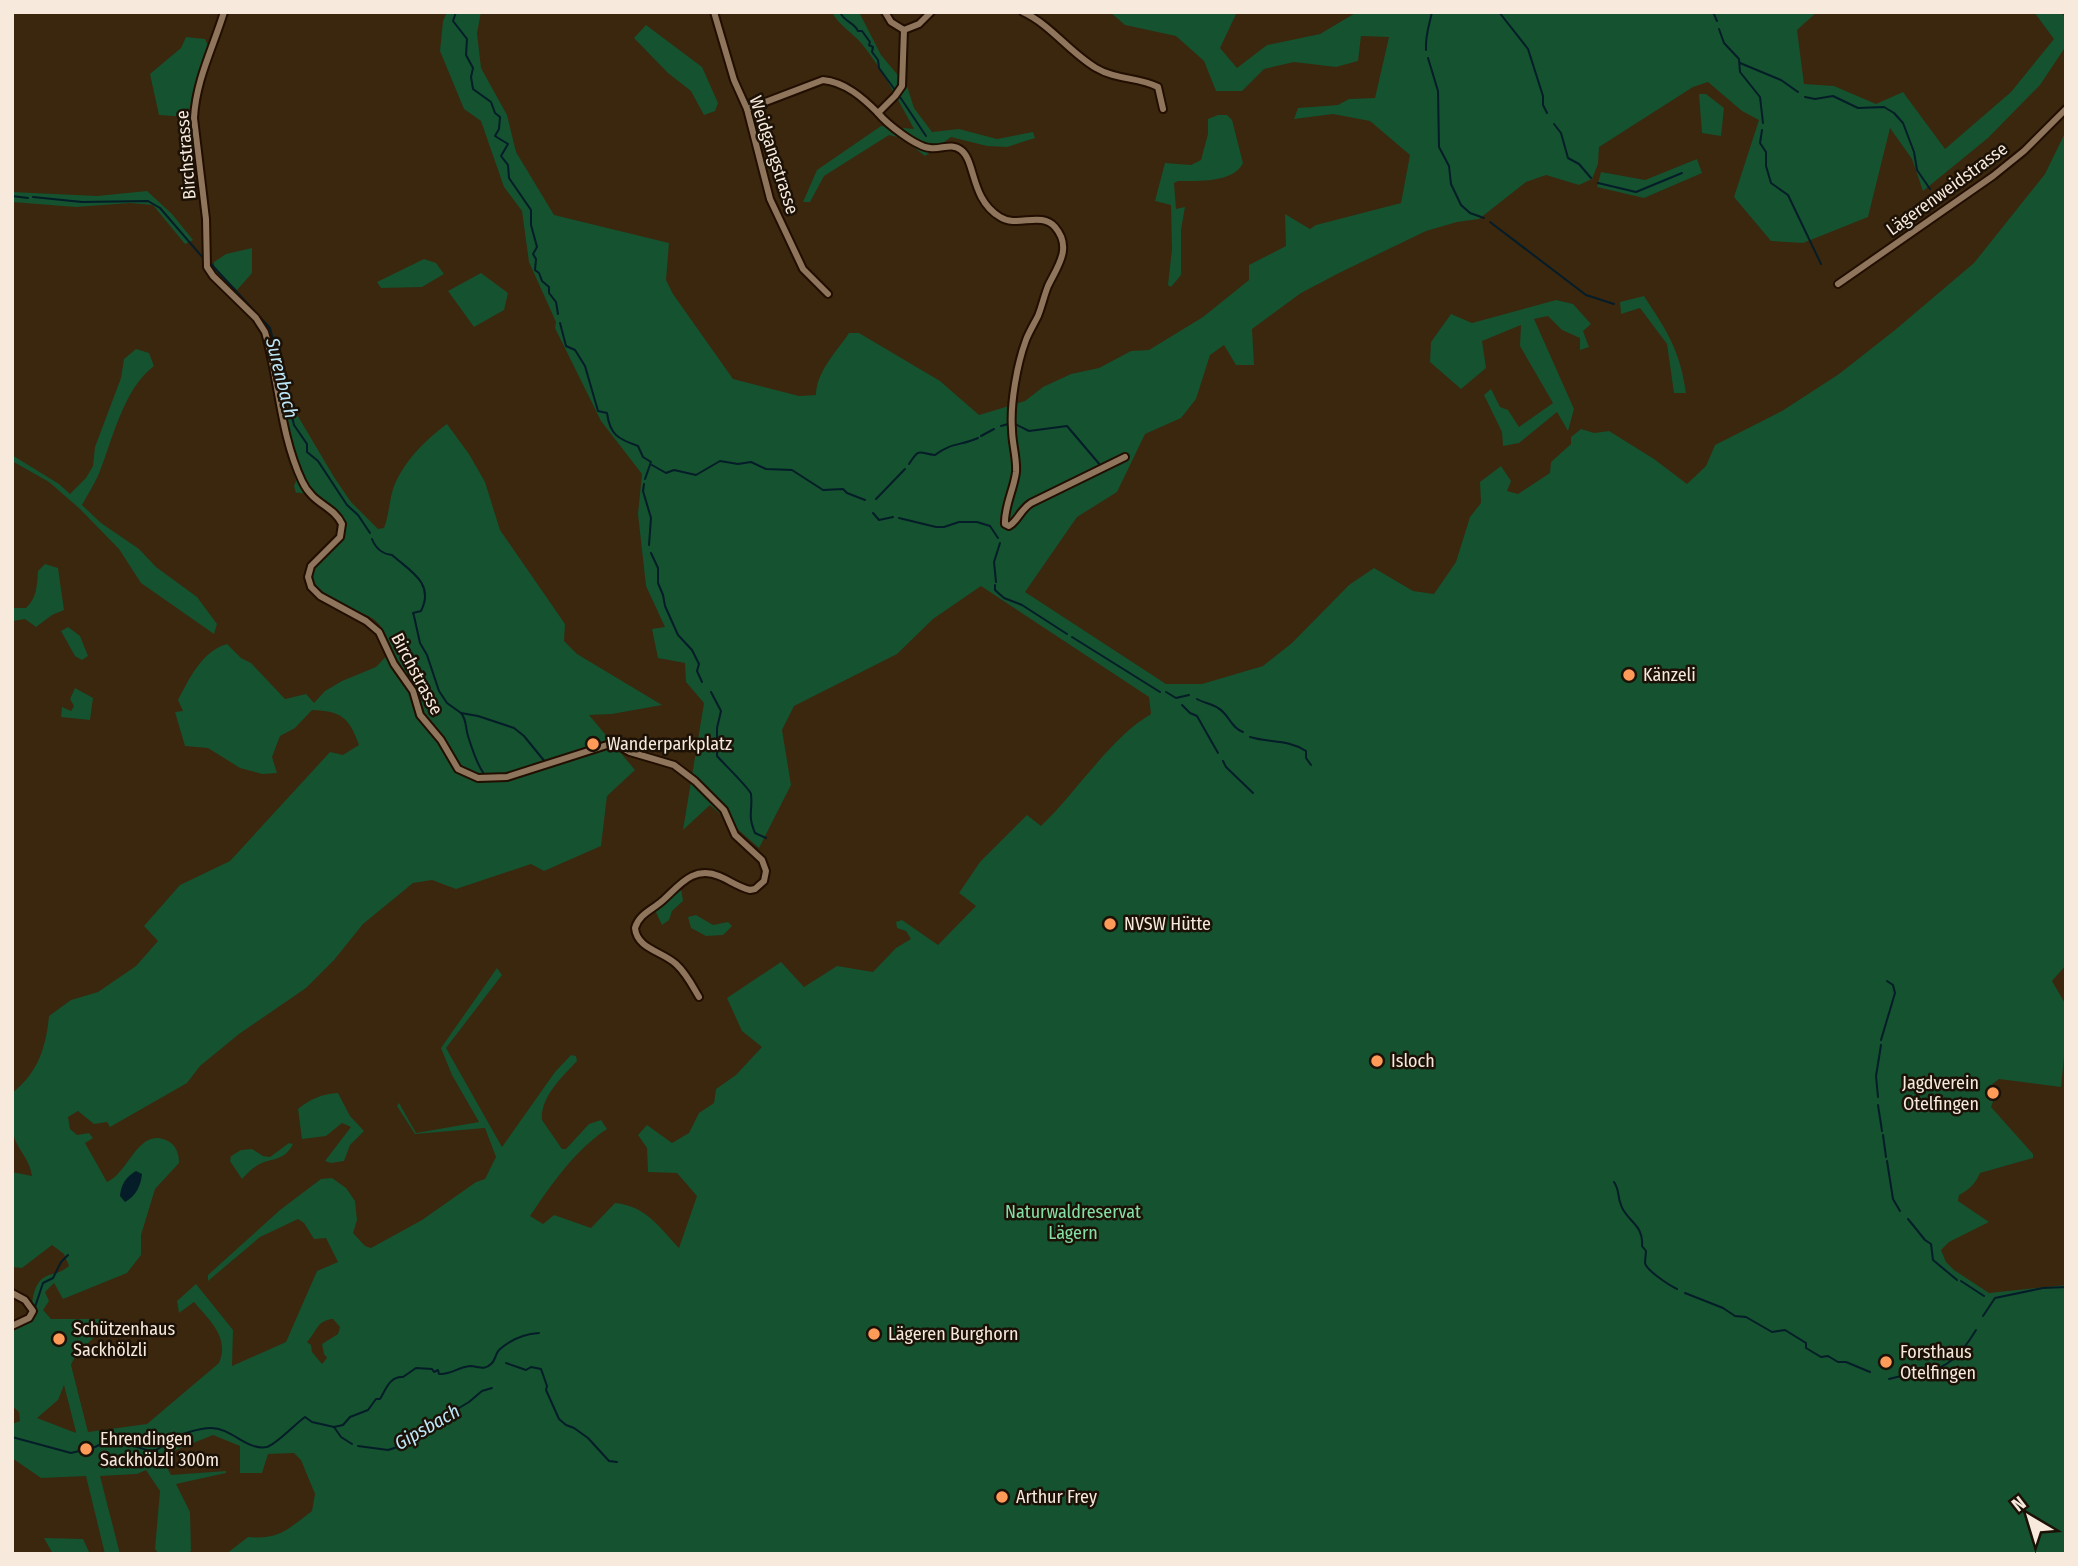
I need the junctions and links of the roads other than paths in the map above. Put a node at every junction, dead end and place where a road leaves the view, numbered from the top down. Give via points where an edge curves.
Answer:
1 (224, 12) edge
2 (714, 12) edge
3 (885, 12) edge
4 (931, 12) edge
5 (1023, 12) edge
6 (904, 30) junction
7 (747, 109) junction
8 (1163, 109) dead end
9 (2066, 109) edge
10 (878, 113) junction
11 (1838, 284) dead end
12 (828, 294) dead end
13 (1125, 457) dead end
14 (699, 997) dead end
15 (12, 1293) edge
16 (12, 1326) edge

1 - 14 street, Birchstrasse via 201,75 194,118 207,267 265,332 293,460 308,494 342,524 338,539 311,566 311,587 379,632 395,667 413,691 420,715 466,774 485,779 507,777 593,748 619,746 674,765 724,810 735,835 765,866 764,881 750,890 713,874 690,876 636,923 638,940 678,966
2 - 7 street, Weidgangstrasse
3 - 6 street
4 - 6 street
5 - 8 street via 1097,68 1158,87
6 - 10 street via 902,86
7 - 10 street via 823,80 852,91
7 - 12 street, Weidgangstrasse via 770,199 803,269
9 - 11 street, Lägerenweidstrasse via 1993,176
10 - 13 street via 926,148 961,150 978,192 992,211 1011,222 1046,221 1062,239 1062,260 1021,356 1012,412 1016,473 1006,525 1013,524 1026,506
15 - 16 street via 33,1311

